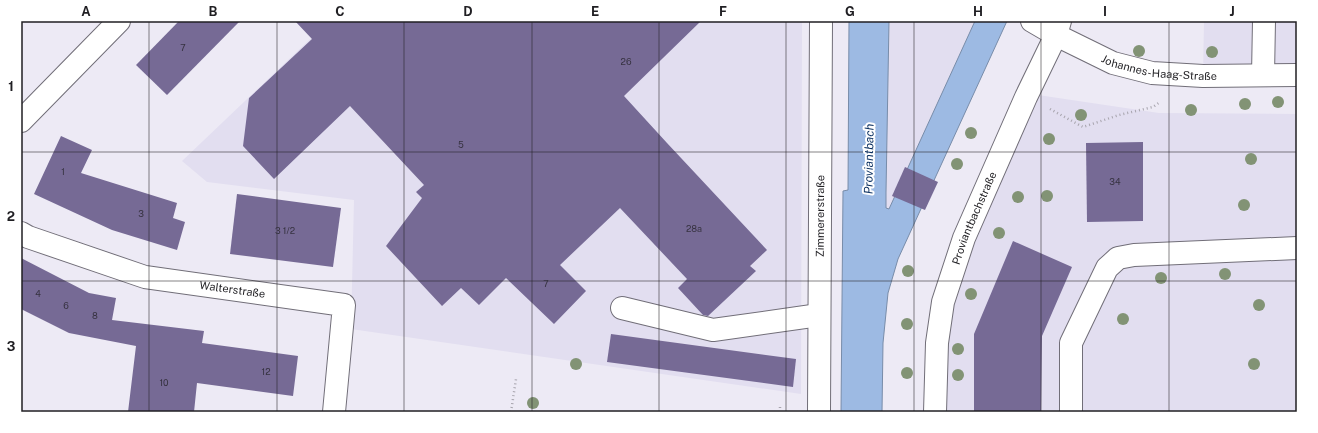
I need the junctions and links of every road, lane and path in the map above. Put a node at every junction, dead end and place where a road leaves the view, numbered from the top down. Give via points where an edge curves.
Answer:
1 (119, 21) edge
2 (821, 21) edge
3 (1032, 21) edge
4 (1264, 21) edge
5 (1058, 28) edge
6 (1297, 74) edge
7 (1193, 75) junction
8 (1263, 75) junction
9 (1026, 97) junction
10 (21, 121) edge
11 (21, 233) edge
12 (1297, 248) edge
13 (622, 308) dead end
14 (819, 315) junction
15 (516, 379) dead end
16 (780, 406) dead end
17 (334, 412) edge
18 (511, 412) edge
19 (780, 412) edge
20 (819, 412) edge
21 (936, 412) edge
22 (1071, 412) edge

1 - 10 street
2 - 14 street, Zimmererstraße
3 - 5 street, Johannes-Haag-Straße
4 - 8 street
5 - 7 street, Johannes-Haag-Straße via 1113,63 1152,73
5 - 9 street, Proviantbachstraße
6 - 8 street, Johannes-Haag-Straße
7 - 8 street, Johannes-Haag-Straße
7 - 9 path via 1153,107 1083,126
9 - 21 street, Proviantbachstraße via 964,238 943,302 937,343
11 - 17 street, Walterstraße via 145,277 344,305
12 - 22 street via 1134,255 1118,258 1107,268 1071,343
13 - 14 street via 713,330
14 - 20 street, Zimmererstraße
15 - 18 path
16 - 19 path

